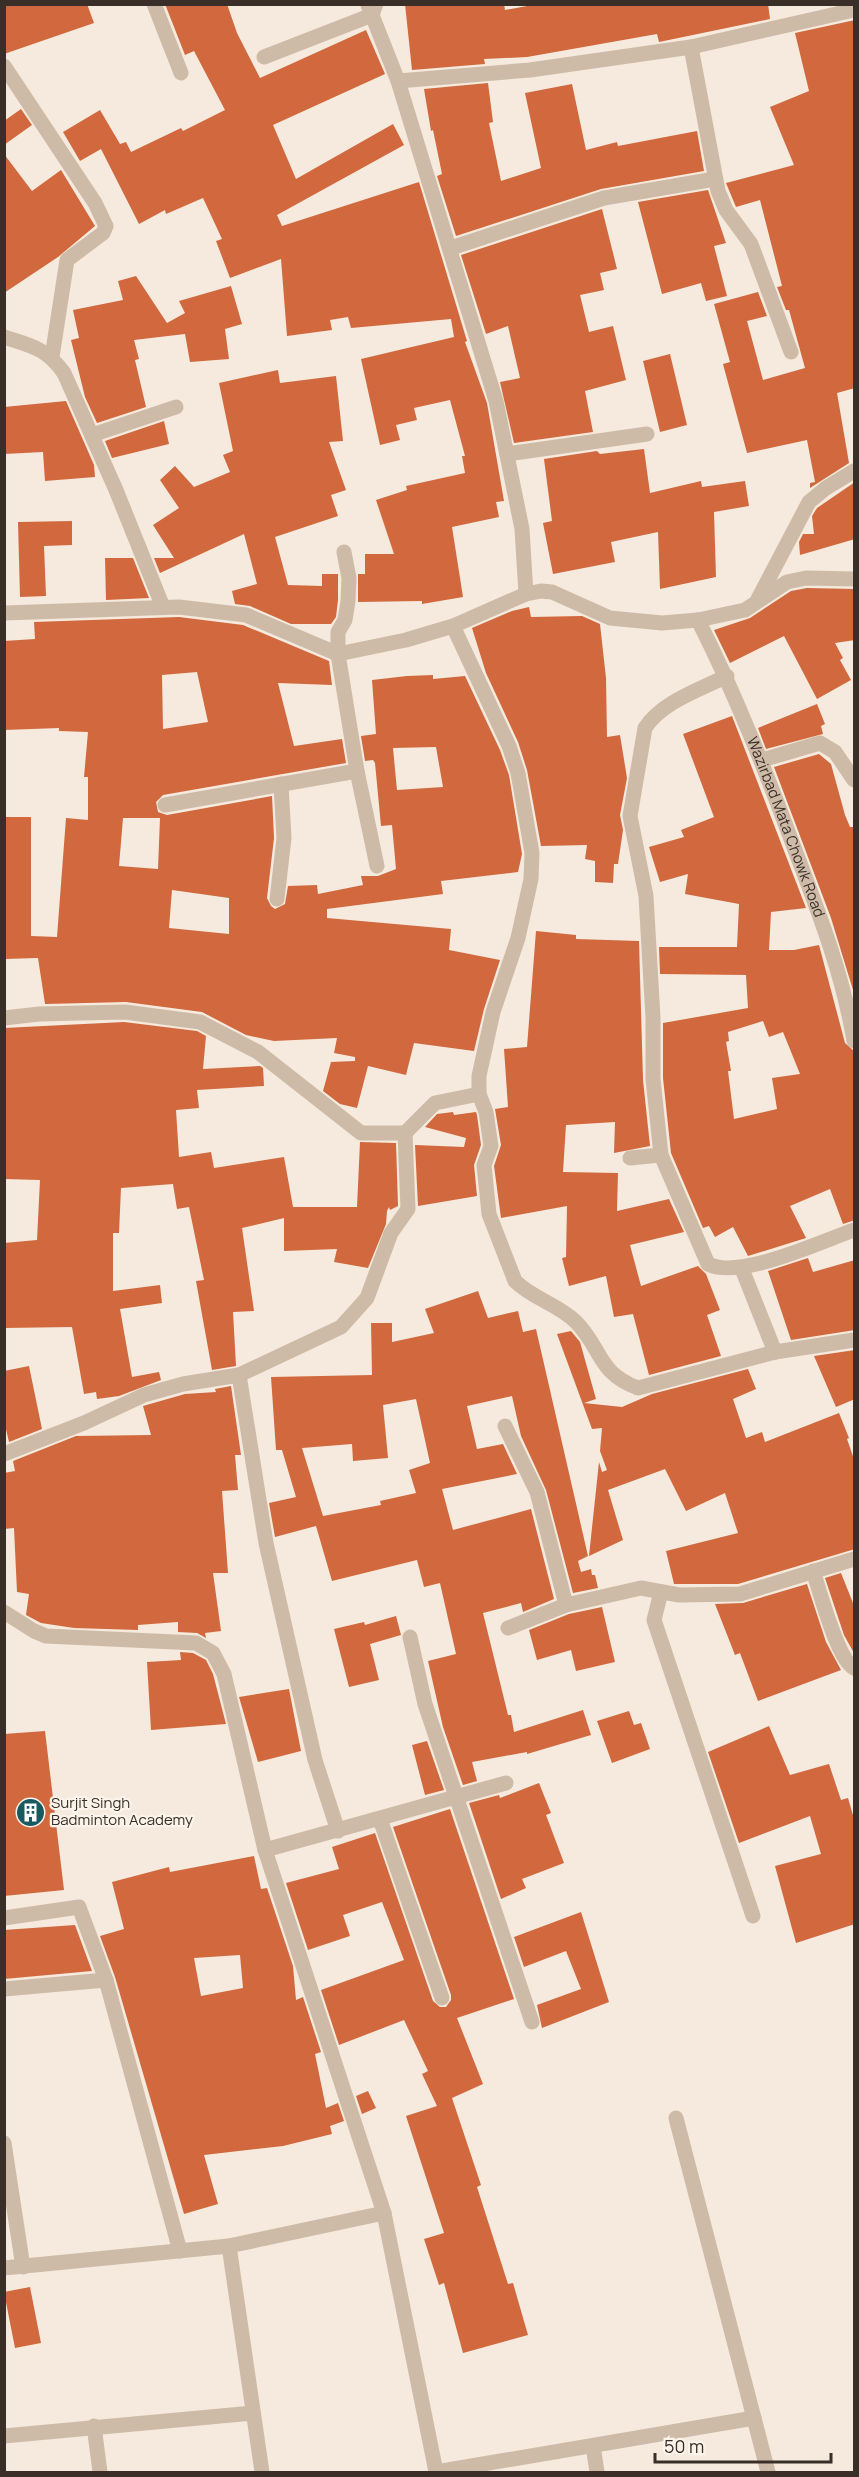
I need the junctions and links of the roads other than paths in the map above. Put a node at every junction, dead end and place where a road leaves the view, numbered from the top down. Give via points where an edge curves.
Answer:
1 (154, 4) edge
2 (372, 8) edge
3 (855, 10) edge
4 (691, 47) junction
5 (264, 57) dead end
6 (4, 66) edge
7 (181, 73) dead end
8 (398, 81) junction
9 (715, 179) junction
10 (451, 248) junction
11 (4, 336) edge
12 (791, 352) dead end
13 (52, 357) junction
14 (176, 407) dead end
15 (647, 434) dead end
16 (92, 435) junction
17 (507, 454) junction
18 (855, 471) edge
19 (344, 552) dead end
20 (855, 579) edge
21 (526, 594) junction
22 (757, 602) junction
23 (163, 607) junction
24 (4, 613) edge
25 (698, 620) junction
26 (453, 626) junction
27 (338, 654) junction
28 (727, 676) junction
29 (762, 760) junction
30 (357, 771) junction
31 (855, 780) edge
32 (281, 784) junction
33 (165, 806) dead end
34 (377, 866) dead end
35 (278, 899) dead end
36 (4, 1018) edge
37 (855, 1041) edge
38 (479, 1094) junction
39 (405, 1133) junction
40 (661, 1155) junction
41 (630, 1158) dead end
42 (855, 1230) edge
43 (742, 1269) junction
44 (855, 1340) edge
45 (776, 1352) junction
46 (239, 1375) junction
47 (506, 1426) dead end
48 (4, 1454) edge
49 (855, 1559) edge
50 (813, 1571) junction
51 (661, 1592) junction
52 (566, 1605) junction
53 (4, 1612) edge
54 (508, 1628) dead end
55 (410, 1637) dead end
56 (855, 1668) edge
57 (506, 1783) dead end
58 (455, 1798) junction
59 (380, 1820) junction
60 (338, 1831) junction
61 (265, 1850) junction
62 (753, 1916) dead end
63 (4, 1918) edge
64 (106, 1980) junction
65 (4, 1989) edge
66 (442, 1998) dead end
67 (532, 2022) dead end
68 (676, 2118) dead end
69 (4, 2143) edge
70 (384, 2213) junction
71 (229, 2246) junction
72 (180, 2251) junction
73 (23, 2266) junction
74 (4, 2268) edge
75 (253, 2413) junction
76 (754, 2418) junction
77 (94, 2426) junction
78 (4, 2436) edge
79 (593, 2446) junction
80 (100, 2472) edge
81 (262, 2472) edge
82 (436, 2472) edge
83 (597, 2472) edge
84 (768, 2472) edge

1 - 7 street
2 - 5 street
2 - 8 street
3 - 4 street
4 - 8 street via 530,70
4 - 9 street
6 - 13 street via 95,203 106,226 103,233 67,260
8 - 10 street
9 - 10 street via 604,198
9 - 12 street via 726,210 751,244
10 - 17 street via 496,401
11 - 13 street via 40,348
13 - 16 street via 64,373
14 - 16 street
15 - 17 street
16 - 23 street
17 - 21 street via 522,529
18 - 22 street via 809,502
19 - 27 street via 349,590 345,620 338,632
20 - 22 street via 806,578 787,582
21 - 25 street via 552,592 610,618 633,622
21 - 26 street
22 - 25 street via 745,610
23 - 24 street
23 - 27 street via 246,615
25 - 28 street, Wazirbad Mata Chowk Road
26 - 27 street
26 - 38 street via 509,746 532,853 527,900 493,1012 481,1062
27 - 30 street
28 - 29 street, Wazirbad Mata Chowk Road
28 - 40 street via 662,710 645,728 630,816 646,896 652,1079
29 - 31 street via 820,743 835,752
29 - 37 street, Wazirbad Mata Chowk Road via 842,981
30 - 32 street
30 - 34 street
32 - 33 street
32 - 35 street via 284,838
36 - 39 street via 126,1012 200,1022 258,1052 361,1132
38 - 39 street via 435,1103
38 - 45 street via 491,1146 484,1165 489,1214 515,1281 553,1303 577,1323 611,1375 638,1388
39 - 46 street via 408,1209 391,1233 367,1298 341,1327
40 - 41 street
40 - 43 street via 708,1264 717,1269
42 - 43 street
43 - 45 street
44 - 45 street
46 - 48 street via 144,1395
46 - 60 street via 266,1543 315,1760
47 - 52 street via 537,1492
49 - 50 street
50 - 51 street via 740,1594
50 - 56 street via 840,1648 848,1664
51 - 52 street via 641,1588
51 - 62 street via 654,1620
52 - 54 street
53 - 61 street via 46,1636 196,1643 213,1653 224,1674
55 - 58 street via 425,1704
57 - 58 street
58 - 59 street
58 - 67 street
59 - 60 street
59 - 66 street
60 - 61 street
61 - 70 street
63 - 64 street via 79,1907
64 - 65 street
64 - 72 street
68 - 76 street
69 - 73 street
70 - 71 street
70 - 82 street
71 - 72 street
71 - 75 street
72 - 73 street
73 - 74 street
75 - 77 street
75 - 81 street
76 - 79 street
76 - 84 street
77 - 78 street
77 - 80 street
79 - 82 street
79 - 83 street

